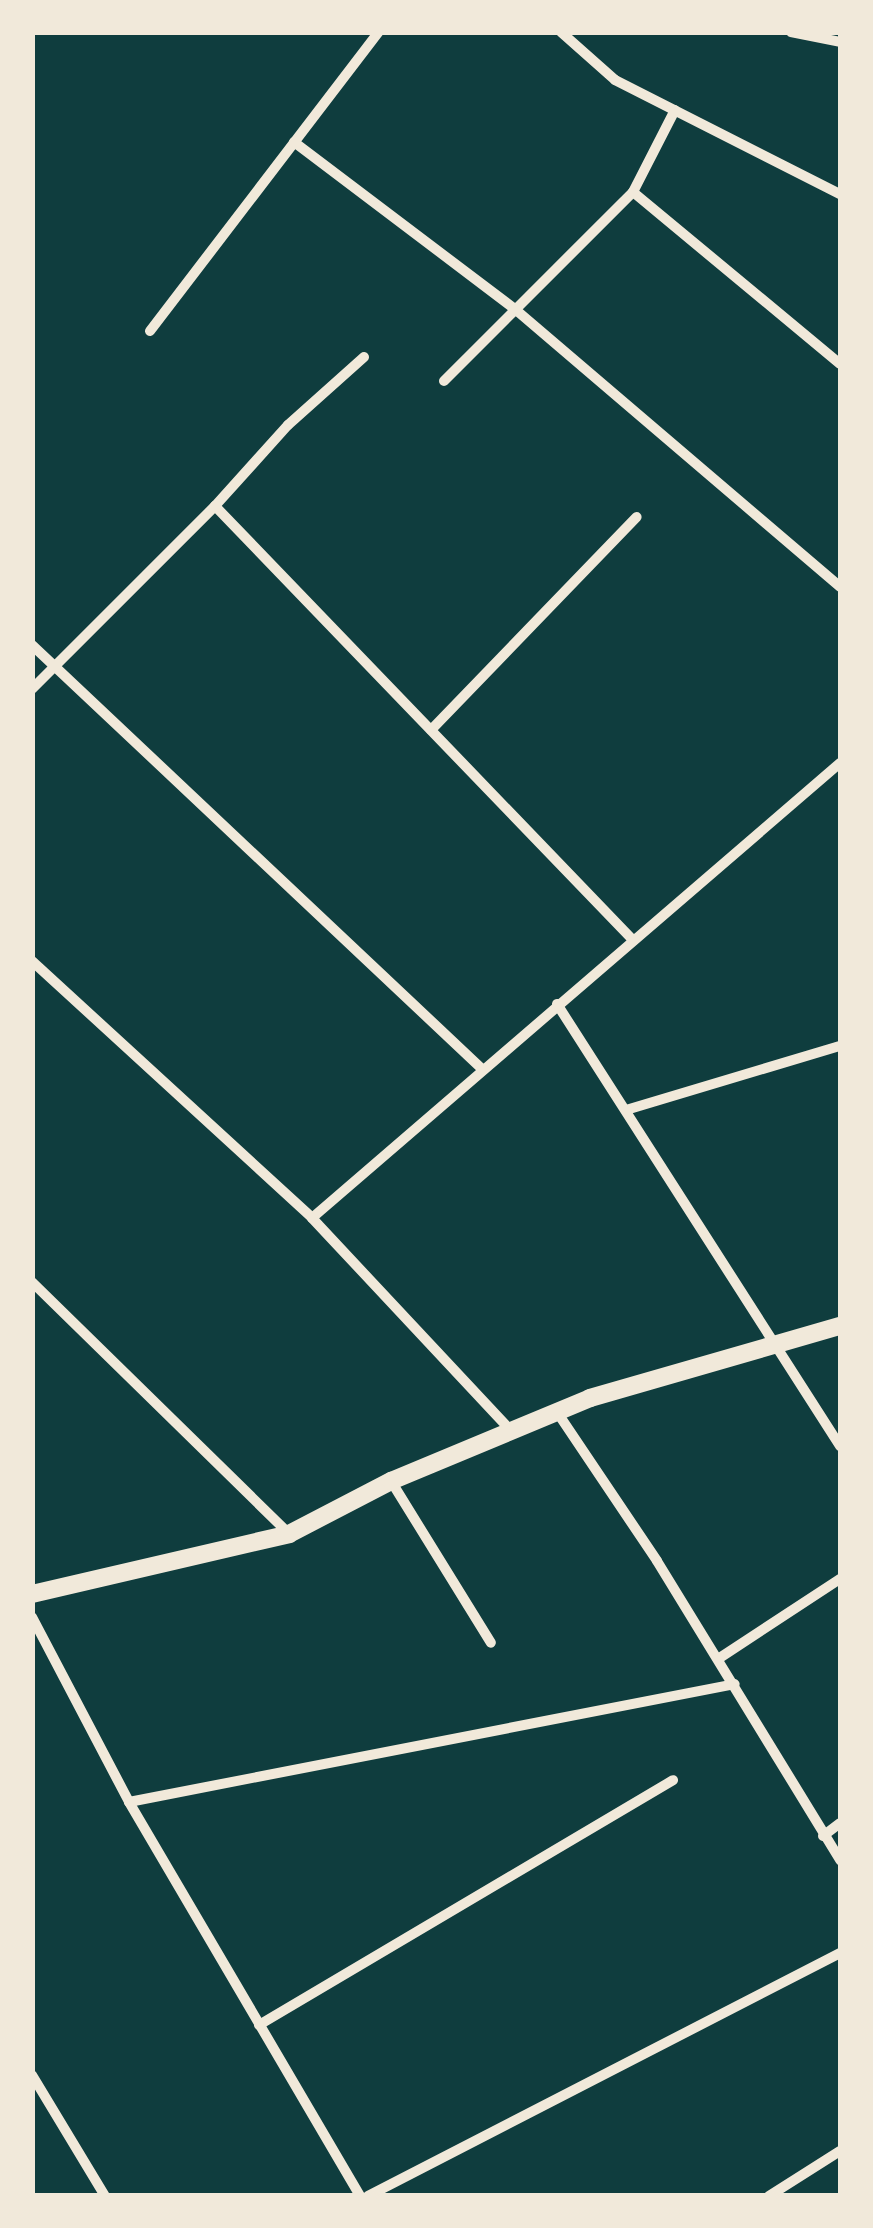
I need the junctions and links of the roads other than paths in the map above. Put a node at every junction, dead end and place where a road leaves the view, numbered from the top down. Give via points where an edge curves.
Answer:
1 (378, 32) edge
2 (560, 32) edge
3 (791, 32) edge
4 (805, 34) edge
5 (840, 42) edge
6 (676, 110) junction
7 (294, 142) junction
8 (633, 192) junction
9 (840, 194) edge
10 (516, 310) junction
11 (150, 331) dead end
12 (364, 357) dead end
13 (840, 364) edge
14 (444, 380) dead end
15 (214, 506) junction
16 (638, 517) dead end
17 (840, 587) edge
18 (32, 645) edge
19 (55, 667) junction
20 (32, 689) edge
21 (431, 730) junction
22 (840, 763) edge
23 (633, 940) junction
24 (32, 961) edge
25 (557, 1004) junction
26 (840, 1046) edge
27 (481, 1068) junction
28 (626, 1110) junction
29 (312, 1218) junction
30 (32, 1282) edge
31 (840, 1326) edge
32 (778, 1344) junction
33 (557, 1412) junction
34 (512, 1431) junction
35 (840, 1446) edge
36 (391, 1482) junction
37 (289, 1534) junction
38 (840, 1579) edge
39 (32, 1594) edge
40 (32, 1617) edge
41 (490, 1643) dead end
42 (718, 1659) junction
43 (734, 1684) junction
44 (673, 1780) dead end
45 (128, 1802) junction
46 (840, 1823) edge
47 (822, 1836) junction
48 (840, 1860) edge
49 (840, 1953) edge
50 (259, 2025) junction
51 (32, 2074) edge
52 (840, 2151) edge
53 (105, 2196) edge
54 (360, 2196) edge
55 (368, 2196) edge
56 (770, 2196) edge

1 - 7 street
2 - 6 street via 614,80
3 - 4 street
4 - 5 street
6 - 8 street
6 - 9 street
7 - 10 street
7 - 11 street
8 - 10 street
8 - 13 street
10 - 14 street
10 - 17 street
12 - 15 street via 288,425
15 - 19 street
15 - 21 street
16 - 21 street
18 - 19 street
19 - 20 street
19 - 27 street
21 - 23 street
22 - 23 street
23 - 25 street
24 - 29 street
25 - 27 street
25 - 28 street
26 - 28 street
27 - 29 street
28 - 32 street
29 - 34 street
30 - 37 street
31 - 32 street
32 - 33 street
32 - 35 street
33 - 34 street
33 - 42 street
34 - 36 street
36 - 37 street
36 - 41 street
37 - 39 street
38 - 42 street
40 - 45 street
42 - 43 street
43 - 45 street
43 - 47 street
44 - 50 street
45 - 50 street
46 - 47 street
47 - 48 street
49 - 55 street
50 - 54 street
51 - 53 street
52 - 56 street

